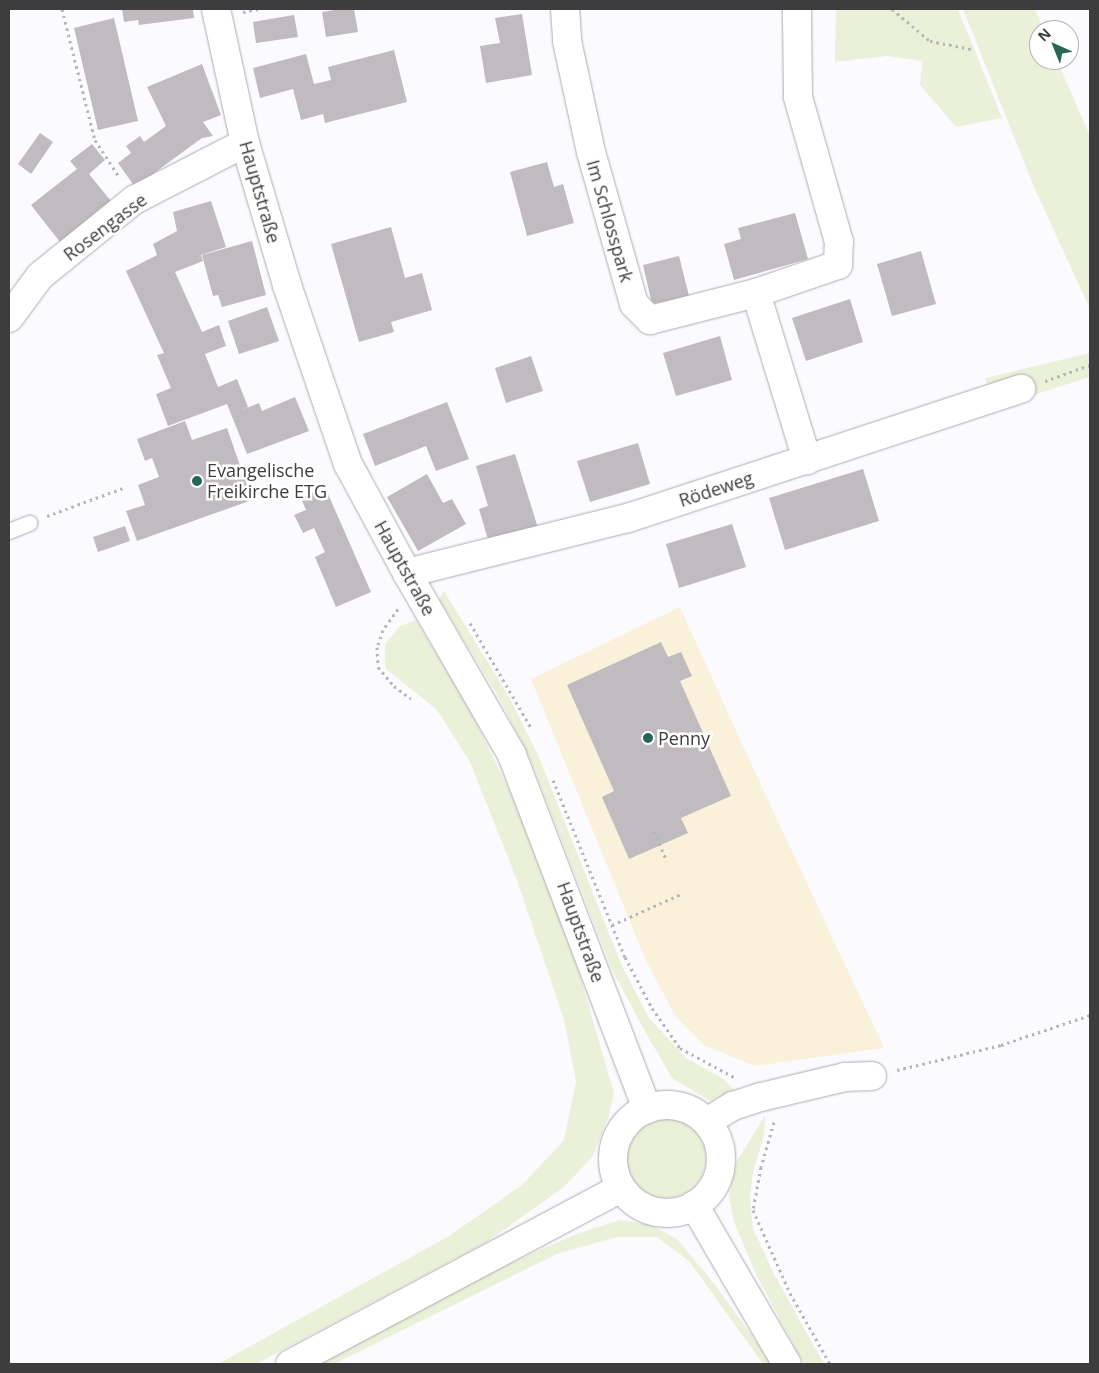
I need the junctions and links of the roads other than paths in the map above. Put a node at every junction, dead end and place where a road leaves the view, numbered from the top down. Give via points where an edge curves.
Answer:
1 (216, 9) edge
2 (565, 9) edge
3 (797, 9) edge
4 (245, 143) junction
5 (756, 293) junction
6 (9, 318) edge
7 (1021, 390) road end
8 (807, 460) junction
9 (29, 523) road end
10 (9, 531) edge
11 (412, 582) junction
12 (872, 1076) road end
13 (647, 1109) junction
14 (707, 1122) junction
15 (621, 1188) junction
16 (694, 1206) junction
17 (290, 1364) edge
18 (787, 1364) edge

1 - 4 street, Hauptstraße
2 - 5 street, Im Schlosspark via 567,41 591,152 634,304 650,320
3 - 5 street, Im Schlosspark via 798,97 839,242 838,265
4 - 6 street, Rosengasse via 134,200 40,276
4 - 11 street, Hauptstraße via 287,285 348,464
5 - 8 street
7 - 8 street, Rödeweg
8 - 11 street, Rödeweg via 628,518
9 - 10 lane
11 - 13 street, Hauptstraße via 512,755
12 - 14 street via 845,1077 761,1097 733,1106
13 - 14 street via 676,1106
13 - 15 street via 623,1128 615,1147 615,1174
14 - 16 street via 719,1146 721,1164 714,1185
15 - 16 street via 640,1206 657,1212 676,1212
15 - 17 street
16 - 18 street

